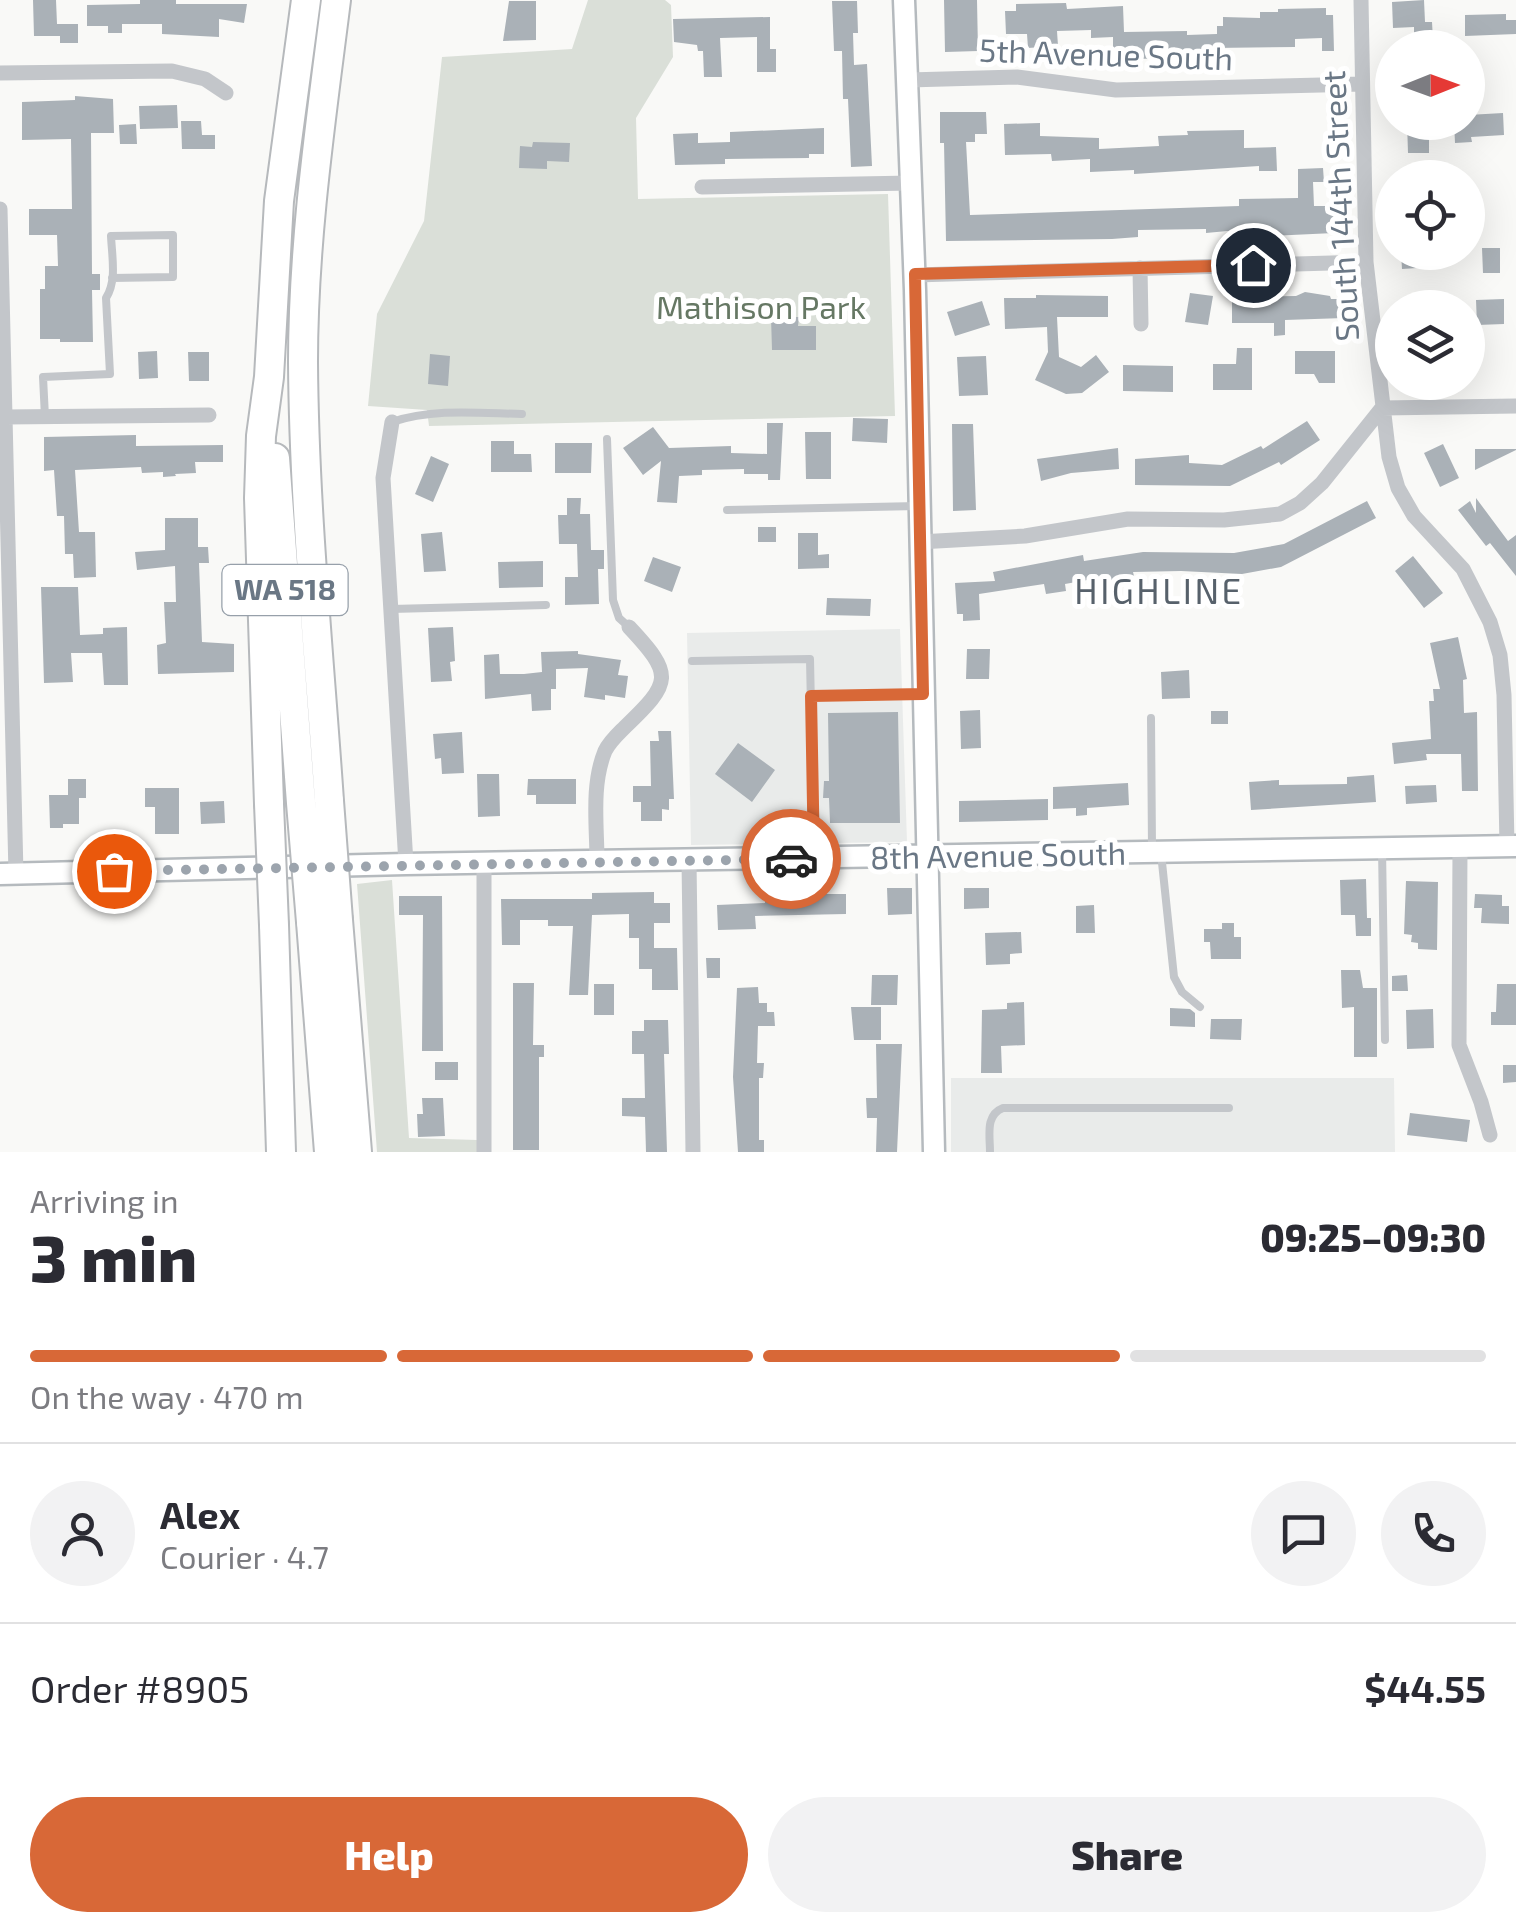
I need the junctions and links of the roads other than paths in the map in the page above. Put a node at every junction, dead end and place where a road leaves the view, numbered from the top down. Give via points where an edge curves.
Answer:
1 (294, 0) edge
2 (306, 0) edge
3 (336, 0) edge
4 (346, 0) edge
5 (904, 0) edge
6 (1360, 0) edge
7 (300, 44) junction
8 (0, 73) edge
9 (327, 74) junction
10 (908, 80) junction
11 (1362, 84) junction
12 (226, 93) dead end
13 (912, 183) junction
14 (702, 187) dead end
15 (0, 209) edge
16 (1, 249) edge
17 (1366, 262) junction
18 (1140, 268) junction
19 (915, 274) junction
20 (112, 278) junction
21 (1141, 324) dead end
22 (269, 377) junction
23 (1516, 406) edge
24 (1382, 408) junction
25 (522, 414) dead end
26 (209, 415) dead end
27 (6, 417) junction
28 (45, 417) junction
29 (392, 422) joint
30 (607, 440) dead end
31 (918, 506) junction
32 (727, 510) dead end
33 (919, 542) junction
34 (546, 605) dead end
35 (391, 609) junction
36 (629, 626) joint
37 (692, 661) dead end
38 (923, 694) junction
39 (811, 696) junction
40 (1151, 718) dead end
41 (315, 802) junction
42 (1512, 846) edge
43 (1460, 847) junction
44 (1382, 848) junction
45 (1156, 853) junction
46 (928, 857) junction
47 (814, 859) junction
48 (597, 861) junction
49 (689, 861) junction
50 (484, 863) junction
51 (406, 864) junction
52 (8, 874) edge
53 (324, 921) junction
54 (1200, 1007) dead end
55 (1385, 1040) dead end
56 (1230, 1108) dead end
57 (1490, 1136) dead end
58 (281, 1152) edge
59 (330, 1152) edge
60 (356, 1152) edge
61 (484, 1152) edge
62 (693, 1152) edge
63 (934, 1152) edge
64 (990, 1152) edge

1 - 7 highway
2 - 7 highway, WA 518
3 - 9 highway, WA 518
4 - 9 highway
5 - 10 street
6 - 11 street, South 144th Street
7 - 22 highway, WA 518 via 279,201
8 - 12 street via 172,71 205,78
9 - 41 highway, WA 518 via 303,362
10 - 11 street, 5th Avenue South via 1016,78 1133,90
10 - 13 street
11 - 17 street, South 144th Street
13 - 14 street
13 - 19 street
15 - 16 street
16 - 27 street
17 - 18 street
17 - 24 street, South 144th Street
18 - 19 street
18 - 21 street
19 - 31 street
20 - 20 lane via 111,236 172,235 173,277
20 - 28 lane via 106,298 110,374 44,377
22 - 41 highway, WA 518
22 - 58 highway, bridge via 258,498
23 - 24 street
24 - 33 street via 1341,463 1280,514 1128,519 1024,536
24 - 42 street, South 144th Street via 1398,488 1414,516 1463,569 1500,655
25 - 29 lane via 413,415
26 - 28 street
27 - 28 street
27 - 52 street
29 - 35 street via 383,478
30 - 36 lane via 613,600
31 - 32 lane
31 - 33 street
33 - 38 street
34 - 35 lane
35 - 51 street
36 - 48 street via 654,654 662,684 604,754 596,798
37 - 39 lane via 810,659
38 - 39 lane
38 - 46 street
39 - 47 lane
40 - 45 lane
41 - 53 highway, WA 518, bridge
42 - 43 street, 8th Avenue South
43 - 44 street, 8th Avenue South
43 - 57 street via 1459,1045
44 - 45 street, 8th Avenue South
44 - 55 lane
45 - 46 street, 8th Avenue South
45 - 54 lane via 1174,977
46 - 47 street, 8th Avenue South
46 - 63 street
47 - 49 street, 8th Avenue South
48 - 49 street, 8th Avenue South
48 - 50 street, 8th Avenue South
49 - 62 street
50 - 51 street, 8th Avenue South
50 - 61 street
51 - 52 street, 8th Avenue South
53 - 59 highway, WA 518
53 - 60 highway, WA 518
56 - 64 lane via 1003,1108 990,1120

